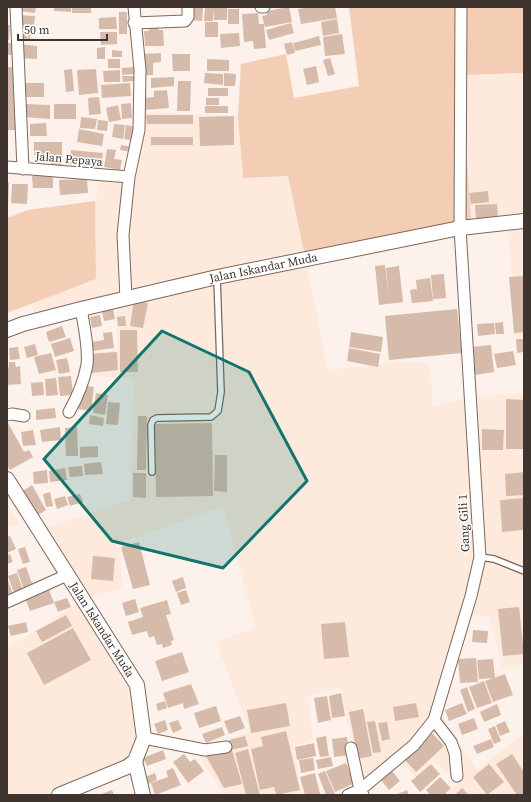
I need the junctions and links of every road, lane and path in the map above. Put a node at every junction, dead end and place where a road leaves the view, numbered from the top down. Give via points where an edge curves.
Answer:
1 (16, 7) edge
2 (134, 7) edge
3 (188, 7) edge
4 (260, 7) edge
5 (264, 7) edge
6 (461, 7) edge
7 (134, 23) junction
8 (7, 167) edge
9 (23, 169) junction
10 (129, 177) junction
11 (524, 221) edge
12 (460, 228) junction
13 (217, 277) junction
14 (126, 298) junction
15 (81, 309) junction
16 (7, 330) edge
17 (69, 412) dead end
18 (7, 415) edge
19 (24, 416) dead end
20 (152, 472) dead end
21 (7, 479) edge
22 (480, 557) junction
23 (524, 571) edge
24 (67, 575) junction
25 (7, 602) edge
26 (434, 720) junction
27 (144, 738) junction
28 (226, 747) dead end
29 (351, 748) dead end
30 (135, 761) junction
31 (457, 776) dead end
32 (362, 792) edge
33 (59, 795) edge
34 (143, 795) edge
35 (348, 795) edge

1 - 9 street
2 - 7 street
3 - 7 street via 188,17 184,20
4 - 5 street
6 - 12 street, Gang Gili 1
7 - 10 street via 140,70 139,130
8 - 9 street, Jalan Pepaya
9 - 10 street, Jalan Pepaya
10 - 14 street via 123,235
11 - 12 street, Jalan Iskandar Muda
12 - 13 street, Jalan Iskandar Muda
12 - 22 street, Gang Gili 1
13 - 14 street, Jalan Iskandar Muda
13 - 20 lane via 221,392 218,411 210,417 153,420
14 - 15 street, Jalan Iskandar Muda
15 - 16 street, Jalan Iskandar Muda
15 - 17 street via 87,364 78,396
18 - 19 street
21 - 24 street, Jalan Iskandar Muda
22 - 23 lane via 494,559
22 - 26 street, Gang Gili 1
24 - 25 street
24 - 27 street, Jalan Iskandar Muda via 137,685
26 - 31 street via 451,742 455,753
26 - 32 street, Gang Gili 1 via 414,745
27 - 28 street via 206,750
27 - 30 street, Jalan Iskandar Muda
29 - 32 street
30 - 33 street via 127,767
30 - 34 street
32 - 35 street, Gang Gili 1

